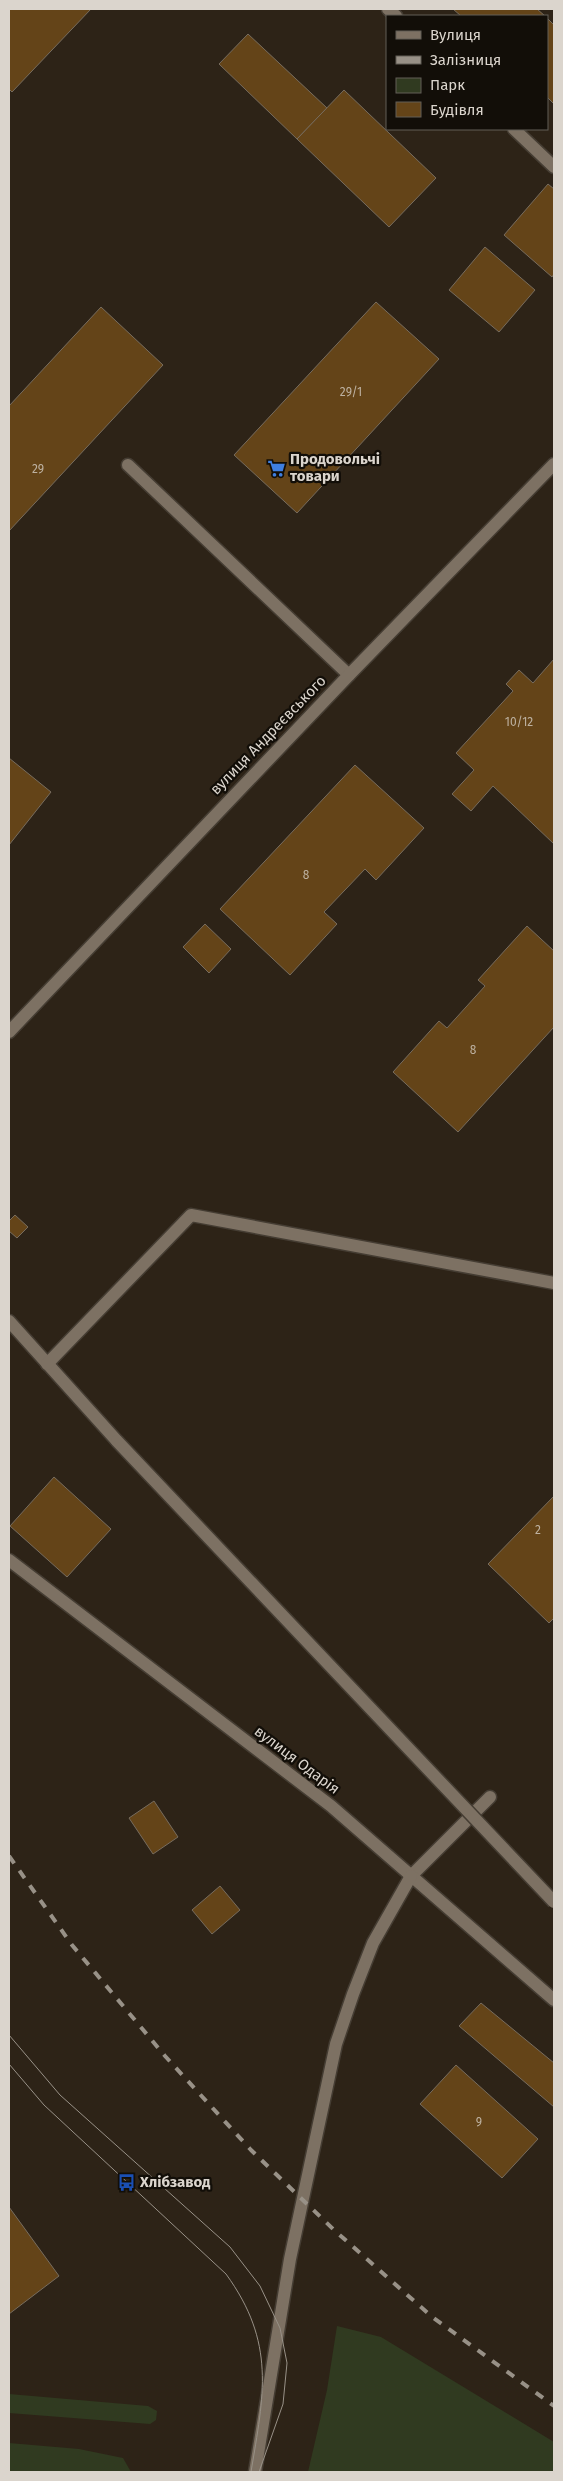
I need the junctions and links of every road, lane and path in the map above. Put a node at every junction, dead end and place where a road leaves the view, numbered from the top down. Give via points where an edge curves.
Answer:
1 (515, 130) edge
2 (554, 167) edge
3 (554, 464) edge
4 (128, 465) dead end
5 (349, 674) junction
6 (9, 1032) edge
7 (554, 1283) edge
8 (9, 1321) edge
9 (47, 1364) junction
10 (9, 1560) edge
11 (490, 1797) dead end
12 (411, 1876) junction
13 (554, 1902) edge
14 (554, 2000) edge
15 (255, 2472) edge

1 - 2 street
3 - 5 street, вулиця Андреєвського
4 - 5 street
5 - 6 street, вулиця Андреєвського
7 - 9 street via 191,1215
8 - 9 street
9 - 13 street, bridge
10 - 12 street, вулиця Одарія via 331,1806
11 - 12 street
12 - 14 street, вулиця Одарія
12 - 15 street via 373,1943 336,2044 290,2259

